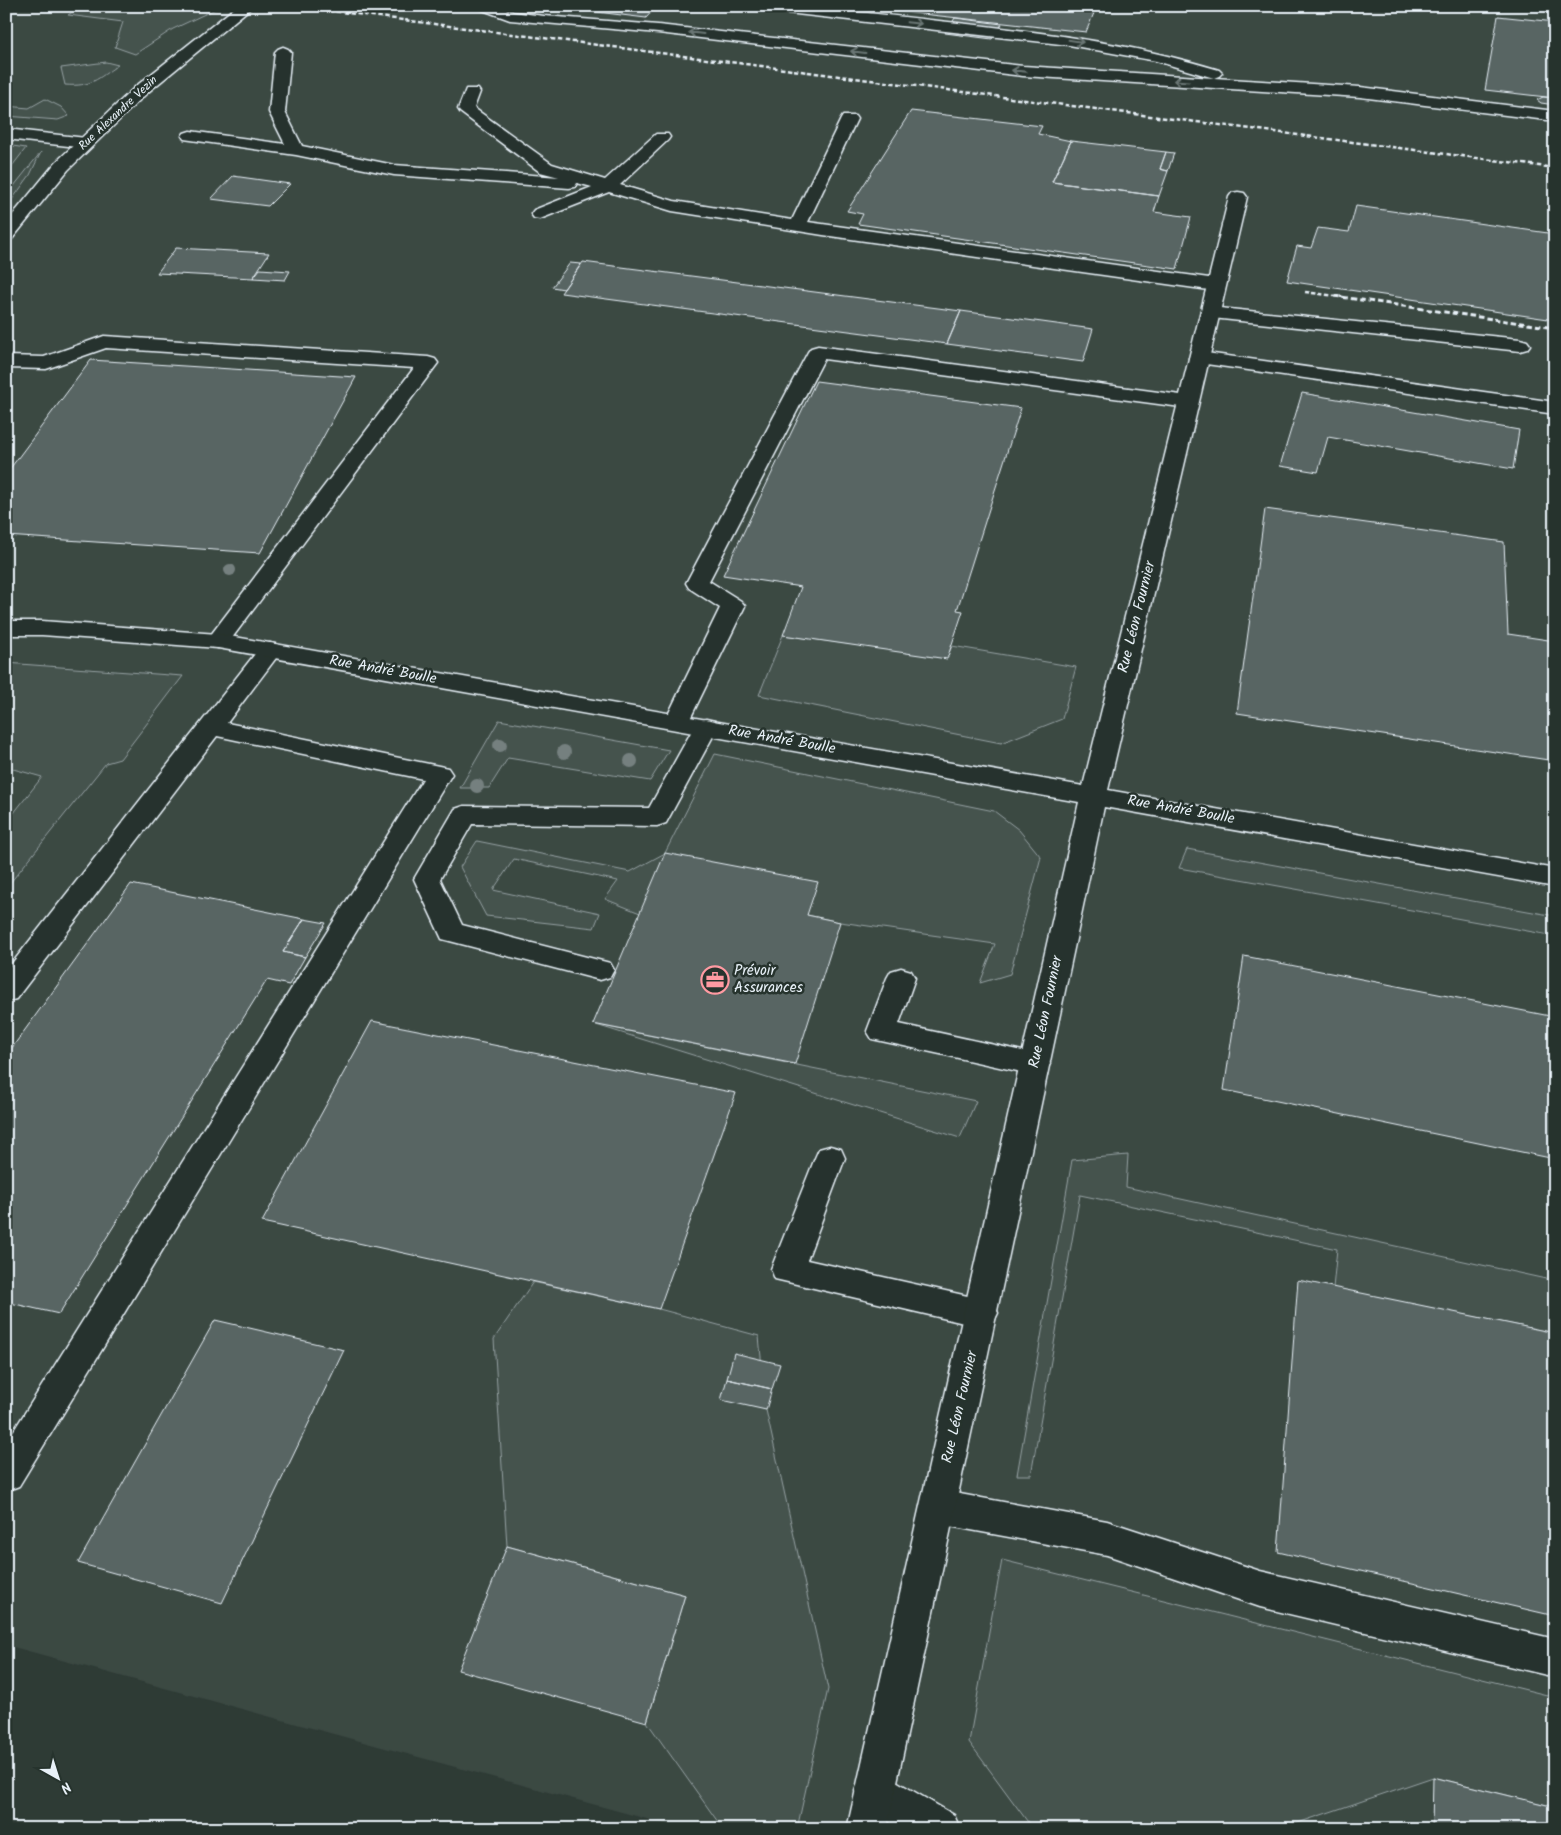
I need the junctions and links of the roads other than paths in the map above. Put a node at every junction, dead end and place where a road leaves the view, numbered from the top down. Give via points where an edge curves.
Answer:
1 (246, 6) edge
2 (485, 6) edge
3 (762, 6) edge
4 (283, 52) dead end
5 (1248, 85) junction
6 (472, 92) dead end
7 (1555, 116) edge
8 (849, 119) dead end
9 (6, 134) edge
10 (190, 136) dead end
11 (662, 136) dead end
12 (86, 143) junction
13 (296, 150) junction
14 (608, 187) junction
15 (1238, 197) dead end
16 (540, 214) dead end
17 (798, 226) junction
18 (6, 235) edge
19 (1216, 285) junction
20 (1210, 313) junction
21 (1520, 345) dead end
22 (1199, 358) junction
23 (6, 362) edge
24 (1188, 402) junction
25 (1555, 408) edge
26 (6, 628) edge
27 (218, 641) junction
28 (270, 650) junction
29 (677, 721) junction
30 (210, 727) junction
31 (706, 727) junction
32 (1094, 795) junction
33 (1555, 878) edge
34 (600, 970) dead end
35 (901, 978) dead end
36 (6, 992) edge
37 (1034, 1064) junction
38 (830, 1158) dead end
39 (980, 1313) junction
40 (6, 1475) edge
41 (938, 1507) junction
42 (1555, 1658) edge
43 (875, 1791) junction
44 (867, 1829) edge
45 (940, 1829) edge

1 - 12 street, Rue Alexandre Vezin via 141,90
5 -> 2 street via 1023,71 658,29 510,16
3 -> 5 street via 1069,40 1179,62
4 - 13 street via 277,112
5 - 7 street via 1360,92
6 - 14 street via 466,109 546,168
8 - 17 street
9 - 12 street
10 - 13 street
11 - 14 street
12 - 18 street, Rue Alexandre Vezin via 62,166
13 - 14 street via 394,170
14 - 16 street
14 - 17 street via 672,206
15 - 19 street, Rue Léon Fournier
17 - 19 street
19 - 20 street, Rue Léon Fournier
20 - 21 street
20 - 22 street, Rue Léon Fournier
22 - 24 street, Rue Léon Fournier
22 - 25 street
23 - 27 street via 46,363 104,342 428,362
24 - 29 street via 818,352 697,583 733,606
24 - 32 street, Rue Léon Fournier
26 - 27 street, Rue André Boulle
27 - 28 street, Rue André Boulle
28 - 29 street, Rue André Boulle
28 - 30 street
29 - 31 street, Rue André Boulle
30 - 36 street
30 - 40 street via 439,774
31 - 32 street, Rue André Boulle
31 - 34 street via 658,817 464,815 427,879 452,932
32 - 33 street, Rue André Boulle
32 - 37 street, Rue Léon Fournier
35 - 37 street via 882,1031
37 - 39 street, Rue Léon Fournier
38 - 39 street via 787,1269
39 - 41 street, Rue Léon Fournier
41 - 42 street via 1107,1538 1260,1589
41 - 43 street, Rue Léon Fournier
43 - 44 street, Rue Léon Fournier
43 - 45 street

